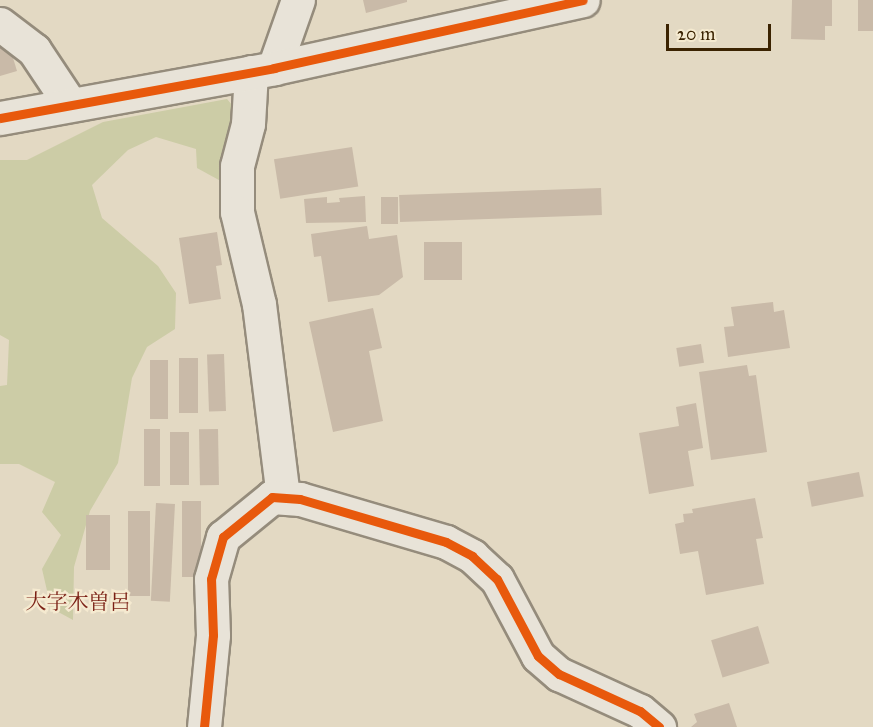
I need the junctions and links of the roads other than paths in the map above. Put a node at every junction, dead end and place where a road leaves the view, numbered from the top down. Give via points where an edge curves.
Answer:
1 (298, 0) edge
2 (583, 0) edge
3 (0, 24) edge
4 (262, 70) junction
5 (70, 104) junction
6 (0, 118) edge
7 (283, 497) junction
8 (204, 727) edge
9 (659, 727) edge

1 - 4 street
2 - 4 street
3 - 5 street via 34,50
4 - 5 street
4 - 7 street via 237,166 237,212 259,304
5 - 6 street
7 - 8 street via 272,497 223,537 211,579 213,634
7 - 9 street via 446,542 472,556 497,579 538,656 559,674 640,711

